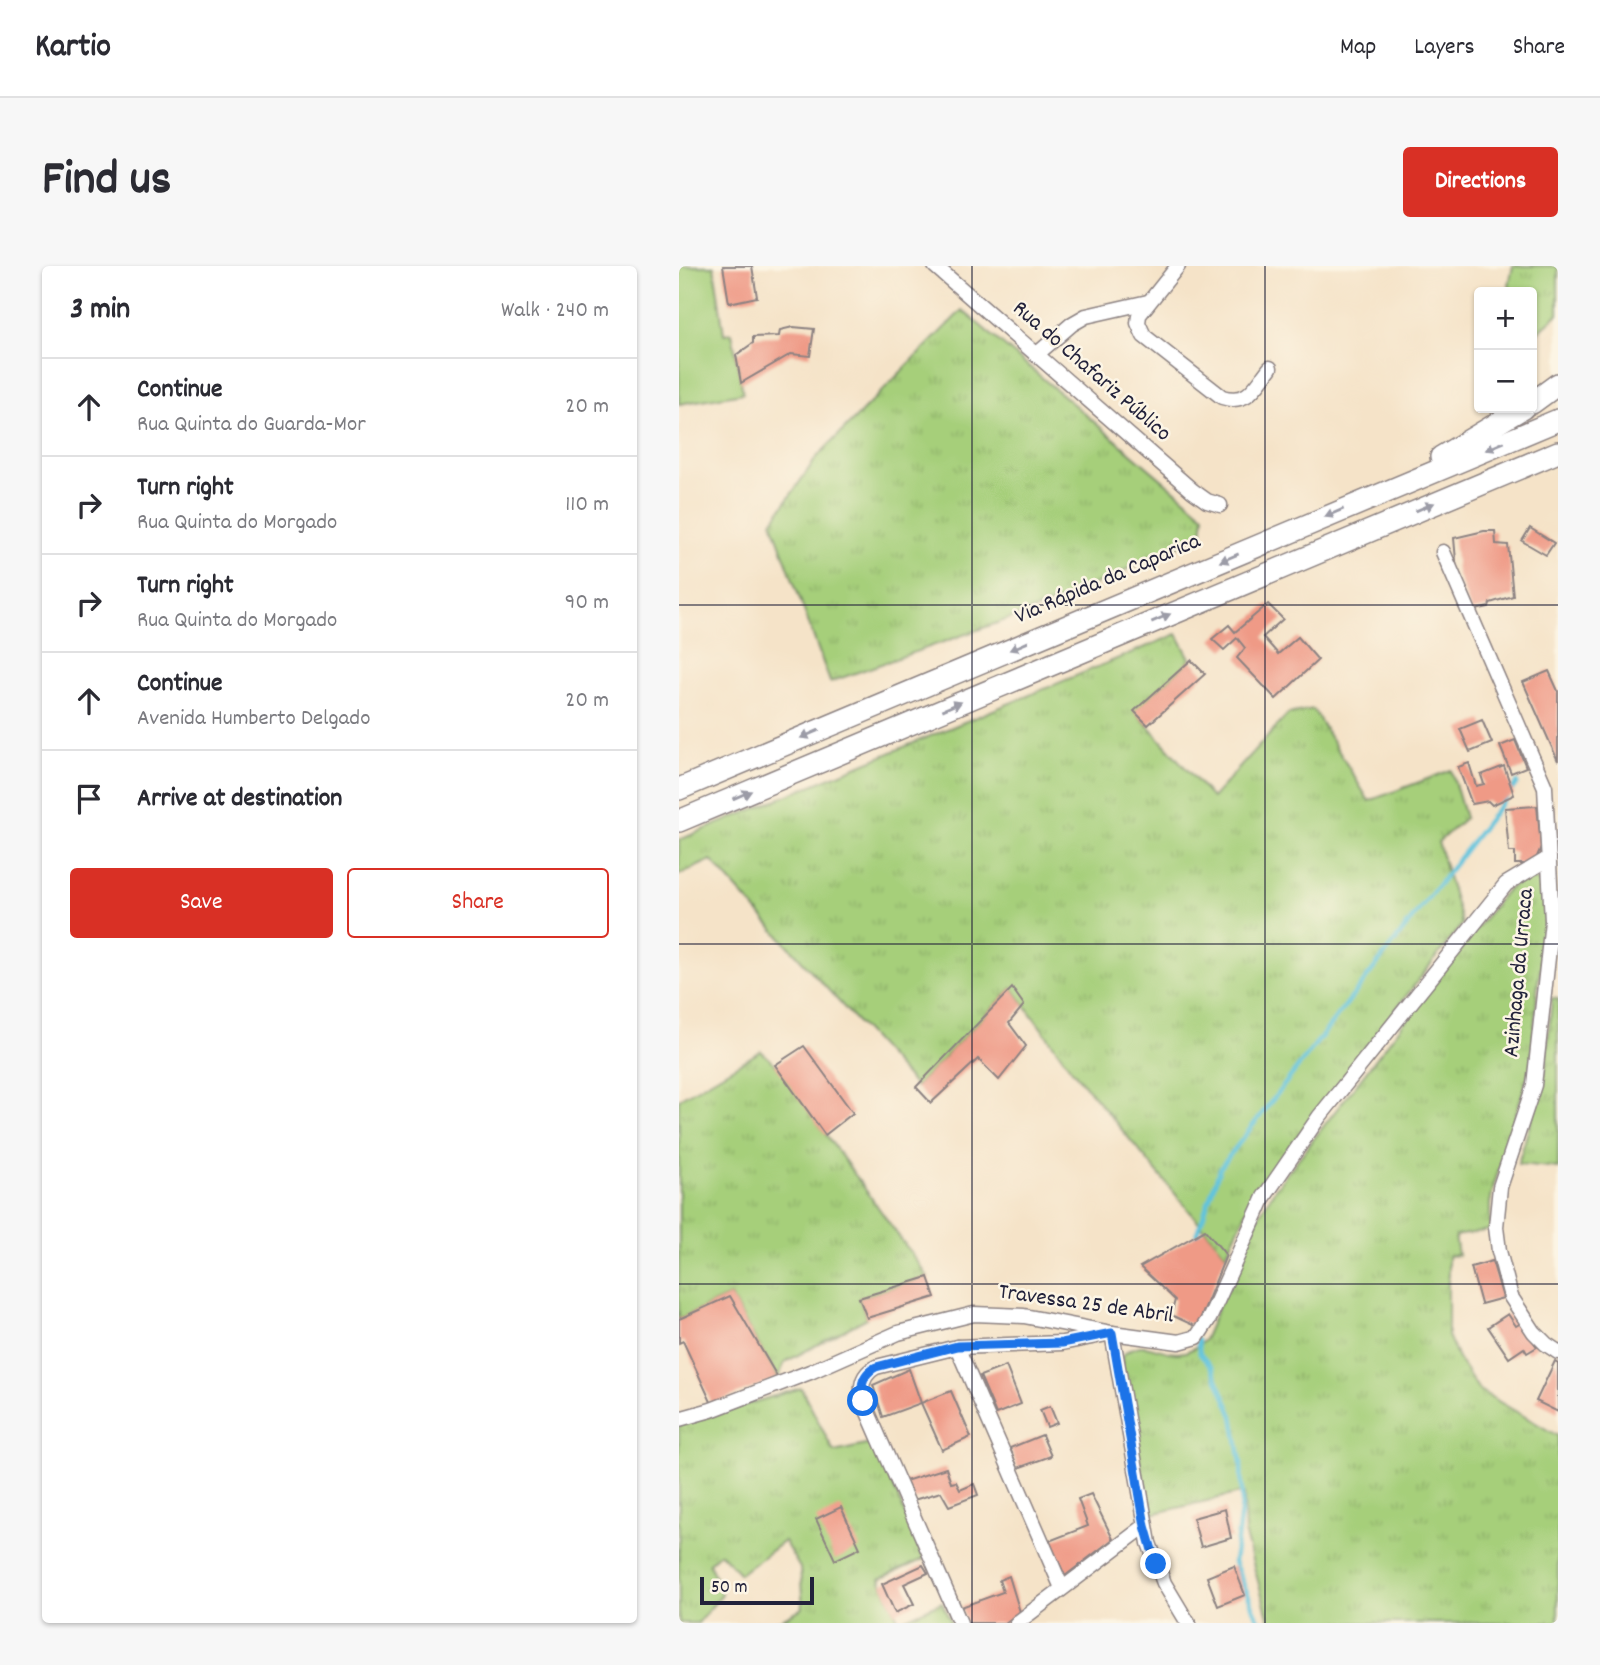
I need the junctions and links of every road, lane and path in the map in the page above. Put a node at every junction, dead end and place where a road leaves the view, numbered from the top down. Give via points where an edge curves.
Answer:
1 (935, 266) edge
2 (1178, 266) edge
3 (1148, 302) junction
4 (1036, 355) junction
5 (1270, 369) dead end
6 (1558, 384) edge
7 (1537, 399) edge
8 (1515, 413) edge
9 (1558, 420) edge
10 (1558, 452) edge
11 (1558, 460) edge
12 (1513, 470) junction
13 (1377, 495) junction
14 (1220, 505) dead end
15 (1443, 552) dead end
16 (679, 789) edge
17 (679, 821) edge
18 (1549, 858) junction
19 (1112, 1333) junction
20 (957, 1346) junction
21 (1558, 1352) edge
22 (679, 1419) edge
23 (1145, 1526) junction
24 (1062, 1588) junction
25 (1035, 1610) junction
26 (960, 1623) edge
27 (1017, 1623) edge
28 (1045, 1623) edge
29 (1188, 1623) edge

1 - 4 street, Rua do Chafariz Público
2 - 3 street
3 - 4 street via 1086,316
3 - 5 street via 1138,323 1144,336 1222,397 1240,400
4 - 14 street, Rua do Chafariz Público via 1193,491
6 - 7 highway
8 - 13 highway
9 -> 13 highway, Via Rápida da Caparica
10 - 12 highway
11 - 12 highway
17 -> 12 highway
13 -> 16 highway, Via Rápida da Caparica
15 - 18 street, Azinhaga da Urraca via 1545,787
18 - 19 street, Travessa 25 de Abril via 1506,884 1319,1117 1263,1197 1197,1337 1179,1342
18 - 21 street, Azinhaga da Urraca via 1552,921 1534,1085 1500,1187 1496,1227 1511,1297 1534,1332
19 - 20 street via 1062,1343
19 - 22 street, Travessa 25 de Abril via 1024,1316 974,1314 898,1333 810,1372
19 - 23 street
20 - 24 street
20 - 26 street via 876,1367 869,1371 861,1390
23 - 24 street
23 - 29 street via 1156,1564
24 - 25 street
25 - 27 street
25 - 28 street

